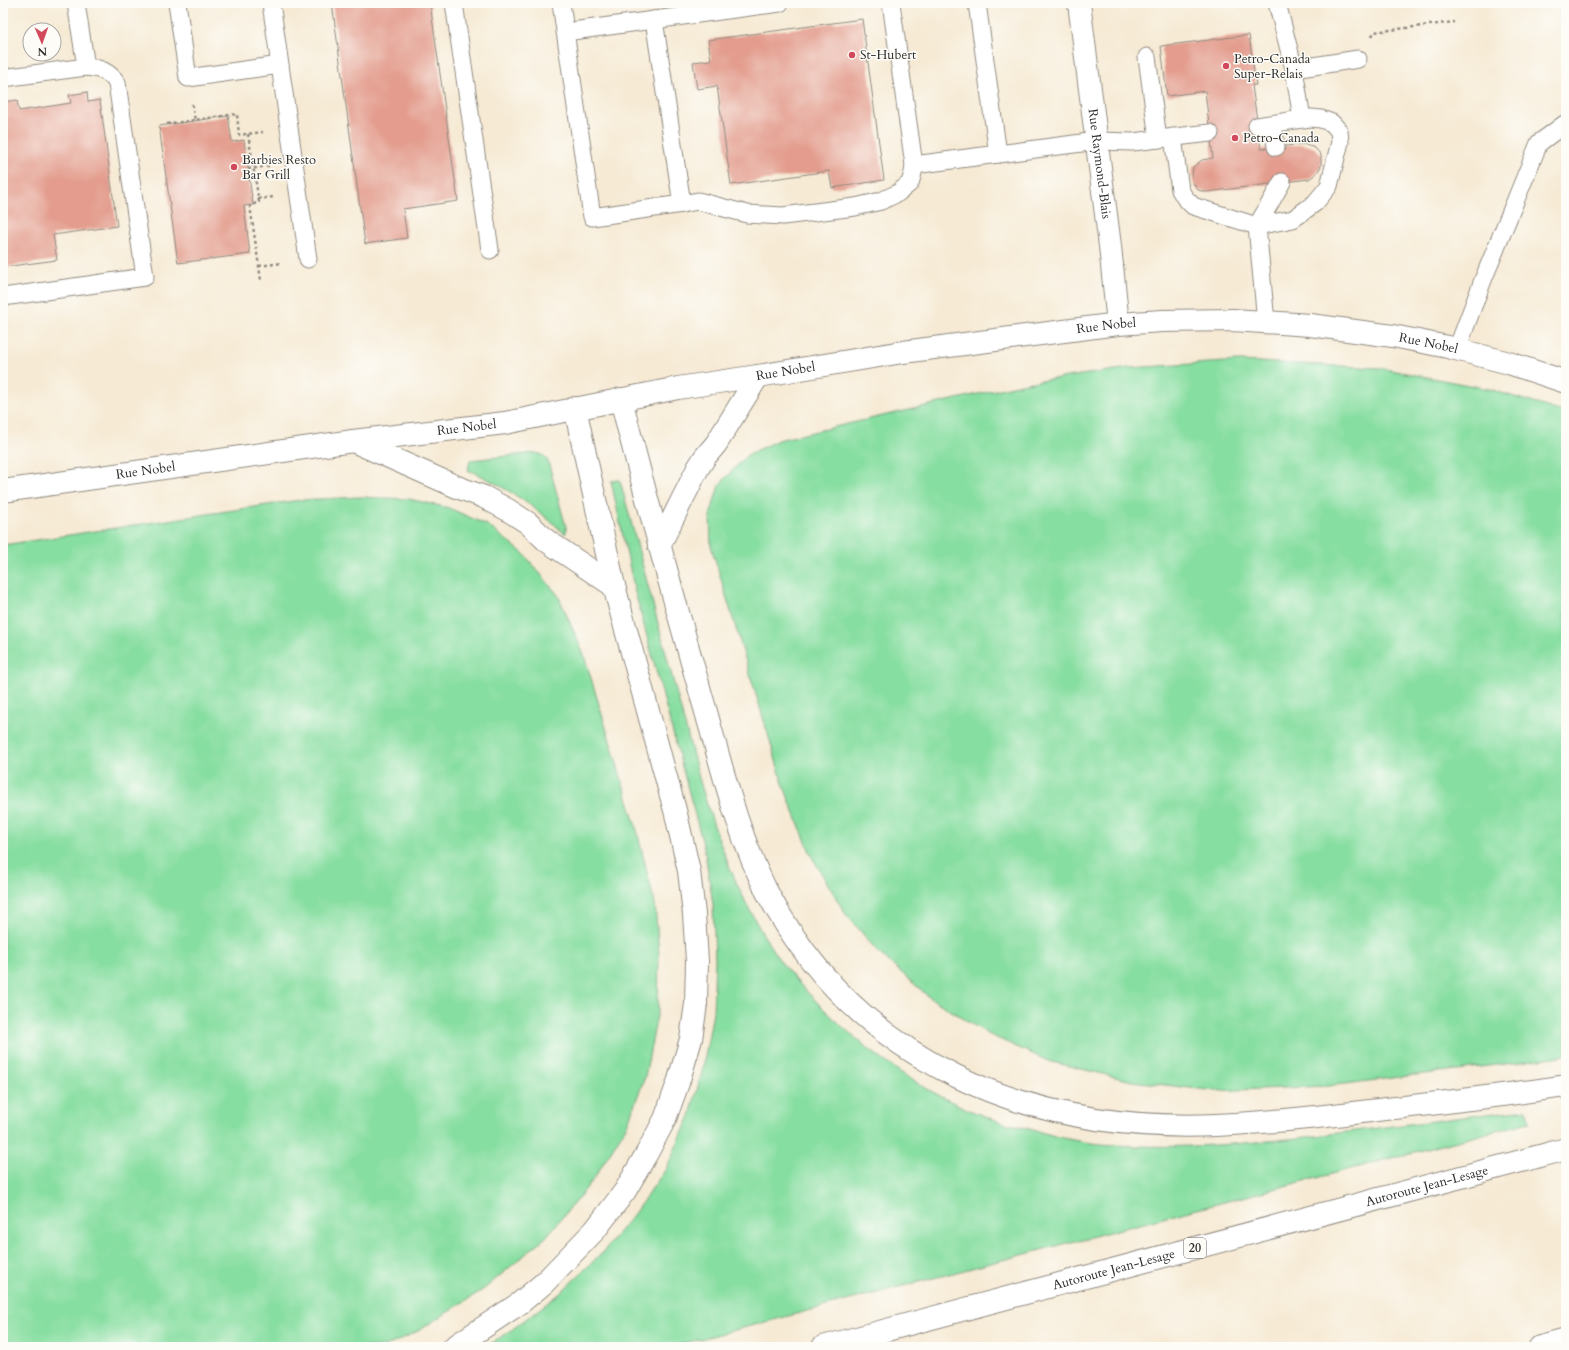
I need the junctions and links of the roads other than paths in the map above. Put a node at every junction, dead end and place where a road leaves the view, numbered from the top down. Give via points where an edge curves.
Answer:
1 (76, 3) edge
2 (177, 3) edge
3 (270, 3) edge
4 (454, 3) edge
5 (561, 3) edge
6 (780, 3) edge
7 (891, 3) edge
8 (977, 3) edge
9 (1079, 3) edge
10 (1277, 3) edge
11 (654, 20) junction
12 (565, 32) junction
13 (1147, 57) dead end
14 (1358, 59) dead end
15 (280, 65) junction
16 (86, 66) junction
17 (1294, 69) junction
18 (3, 78) edge
19 (1302, 119) junction
20 (1566, 123) edge
21 (1210, 132) dead end
22 (1166, 138) junction
23 (1097, 141) junction
24 (1276, 147) dead end
25 (998, 154) junction
26 (914, 165) junction
27 (1282, 182) dead end
28 (682, 204) junction
29 (1257, 226) junction
30 (490, 250) dead end
31 (308, 259) dead end
32 (3, 297) edge
33 (1266, 322) junction
34 (1118, 324) junction
35 (1457, 349) junction
36 (758, 376) junction
37 (1566, 382) edge
38 (621, 399) junction
39 (575, 408) junction
40 (353, 441) junction
41 (3, 491) edge
42 (659, 546) junction
43 (614, 586) junction
44 (1566, 1086) edge
45 (1566, 1149) edge
46 (914, 1323) junction
47 (1566, 1340) edge
48 (454, 1347) edge
49 (823, 1347) edge
50 (856, 1347) edge
51 (1540, 1347) edge

1 - 16 lane
2 - 15 lane via 188,78
3 - 15 lane
4 - 30 lane
5 - 12 lane
6 - 11 lane
7 - 26 lane
8 - 25 lane
9 - 23 main road, Rue Raymond-Blais
10 - 17 lane
11 - 12 lane
11 - 28 lane
12 - 28 lane via 592,218
13 - 22 lane
14 - 17 lane
15 - 31 lane
16 - 18 lane
16 - 32 lane via 104,71 117,83 146,277
17 - 19 lane
19 - 24 lane via 1265,125
19 - 29 lane via 1321,119 1332,123 1339,131 1340,142 1329,186 1315,203 1293,219
20 - 35 lane via 1538,142
21 - 22 lane
22 - 23 lane via 1133,142
22 - 29 lane via 1180,190 1193,206
23 - 25 lane
23 - 34 main road, Rue Raymond-Blais
25 - 26 lane
26 - 28 lane via 910,183 898,193 881,201 855,207 777,216 747,214 698,201
27 - 29 lane
29 - 33 lane
33 - 34 main road, Rue Nobel via 1202,320
33 - 35 main road, Rue Nobel via 1393,336
34 - 36 main road, Rue Nobel via 903,352
35 - 37 main road, Rue Nobel
36 - 38 main road, Rue Nobel
36 - 42 main road via 698,468
38 - 39 main road, Rue Nobel
38 - 42 main road
39 - 40 main road, Rue Nobel via 505,423
39 - 43 main road
40 - 41 main road, Rue Nobel
40 - 43 main road via 484,497 508,510
42 - 44 main road via 730,797 745,840 768,892 804,949 825,976 877,1026 937,1067 992,1092 1052,1111 1114,1121 1179,1125 1324,1117
43 - 48 main road via 689,871 697,961 696,1004 691,1039 665,1119 625,1191 595,1230 544,1283 514,1308
45 - 46 main road, Autoroute Jean-Lesage / 20
46 - 49 main road, Autoroute Jean-Lesage / 20
46 - 50 lane
47 - 51 main road

